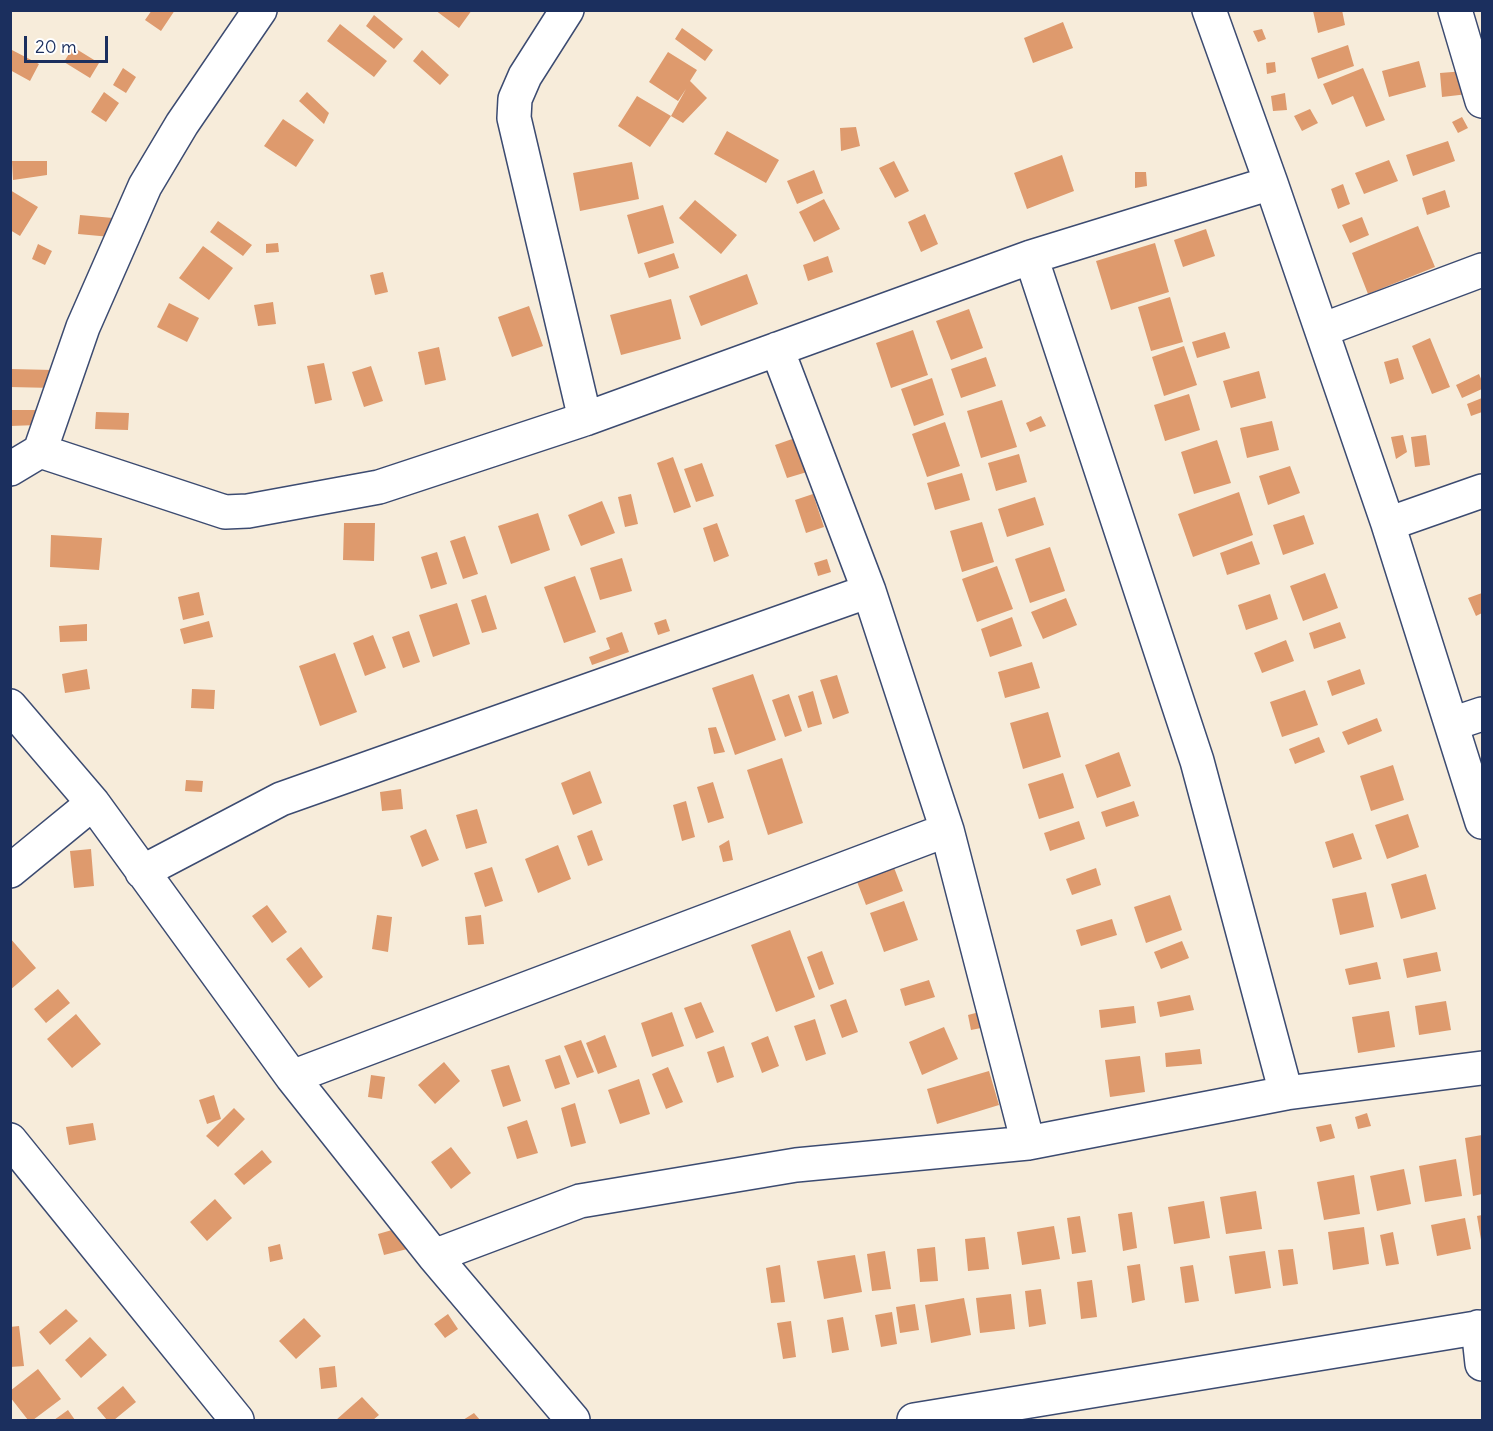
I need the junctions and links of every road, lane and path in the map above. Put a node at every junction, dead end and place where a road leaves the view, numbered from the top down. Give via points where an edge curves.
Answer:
1 (260, 10) edge
2 (567, 10) edge
3 (1209, 10) edge
4 (1455, 10) edge
5 (1482, 101) edge
6 (1271, 183) junction
7 (1030, 257) junction
8 (1482, 270) edge
9 (1322, 330) junction
10 (777, 349) junction
11 (585, 420) junction
12 (40, 451) junction
13 (10, 469) edge
14 (1482, 491) edge
15 (1388, 524) junction
16 (869, 591) junction
17 (10, 706) edge
18 (1482, 714) edge
19 (1452, 724) junction
20 (93, 803) junction
21 (1482, 822) edge
22 (947, 830) junction
23 (10, 871) edge
24 (142, 872) junction
25 (1482, 1068) edge
26 (292, 1077) junction
27 (1286, 1093) junction
28 (10, 1140) edge
29 (1028, 1143) junction
30 (434, 1256) junction
31 (1480, 1327) edge
32 (1482, 1364) edge
33 (237, 1420) edge
34 (573, 1420) edge
35 (914, 1420) edge

1 - 12 street via 145,186 82,327
2 - 11 street via 525,76 515,99 514,118
3 - 6 street
4 - 5 street
6 - 7 street
6 - 9 street
7 - 10 street
7 - 27 street via 1197,761
8 - 9 street
9 - 15 street
10 - 11 street
10 - 16 street
11 - 12 street via 380,487 248,511 225,512
12 - 13 street
14 - 15 street
15 - 19 street
16 - 22 street
16 - 24 street via 281,799
17 - 20 street
18 - 19 street
19 - 21 street
20 - 23 street
20 - 24 street
22 - 26 street
22 - 29 street
24 - 26 street
25 - 27 street
26 - 30 street
27 - 29 street
28 - 33 street
29 - 30 street via 796,1165 580,1201
30 - 34 street
31 - 32 street
31 - 35 street

